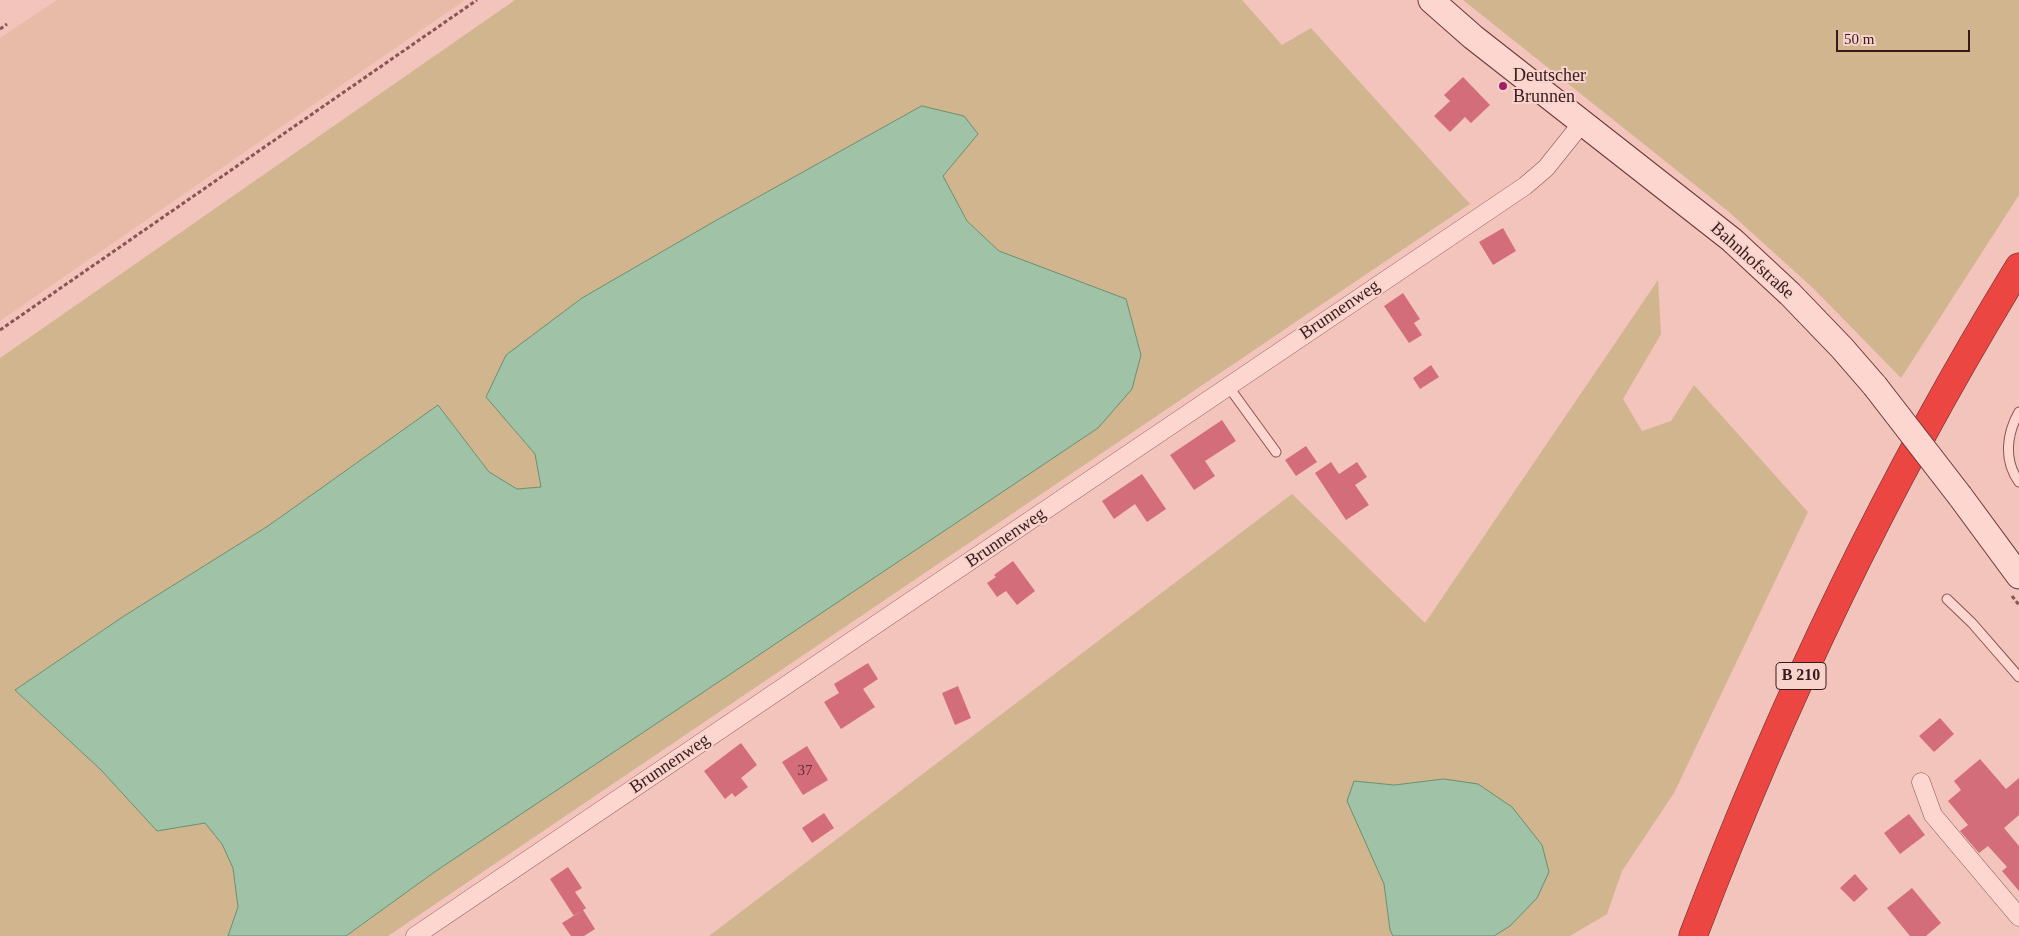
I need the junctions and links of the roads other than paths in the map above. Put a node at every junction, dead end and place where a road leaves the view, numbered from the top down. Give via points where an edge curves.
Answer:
1 (1431, 0) edge
2 (1582, 124) junction
3 (2019, 267) edge
4 (1228, 386) junction
5 (2019, 412) edge
6 (1276, 452) dead end
7 (2019, 482) edge
8 (2019, 576) edge
9 (1947, 599) dead end
10 (2019, 677) edge
11 (1921, 782) dead end
12 (2019, 917) edge
13 (415, 936) edge
14 (1693, 936) edge

1 - 2 street, Bahnhofstraße
2 - 4 street, Brunnenweg via 1546,168 1525,186
2 - 8 street, Bahnhofstraße, bridge via 1732,240 1790,294 1875,386
3 - 14 highway, B 210 via 1935,410 1848,576 1755,780
4 - 6 lane
4 - 13 street, Brunnenweg
5 - 7 lane via 2011,426 2007,448 2014,476
9 - 10 lane
11 - 12 street via 1934,815

